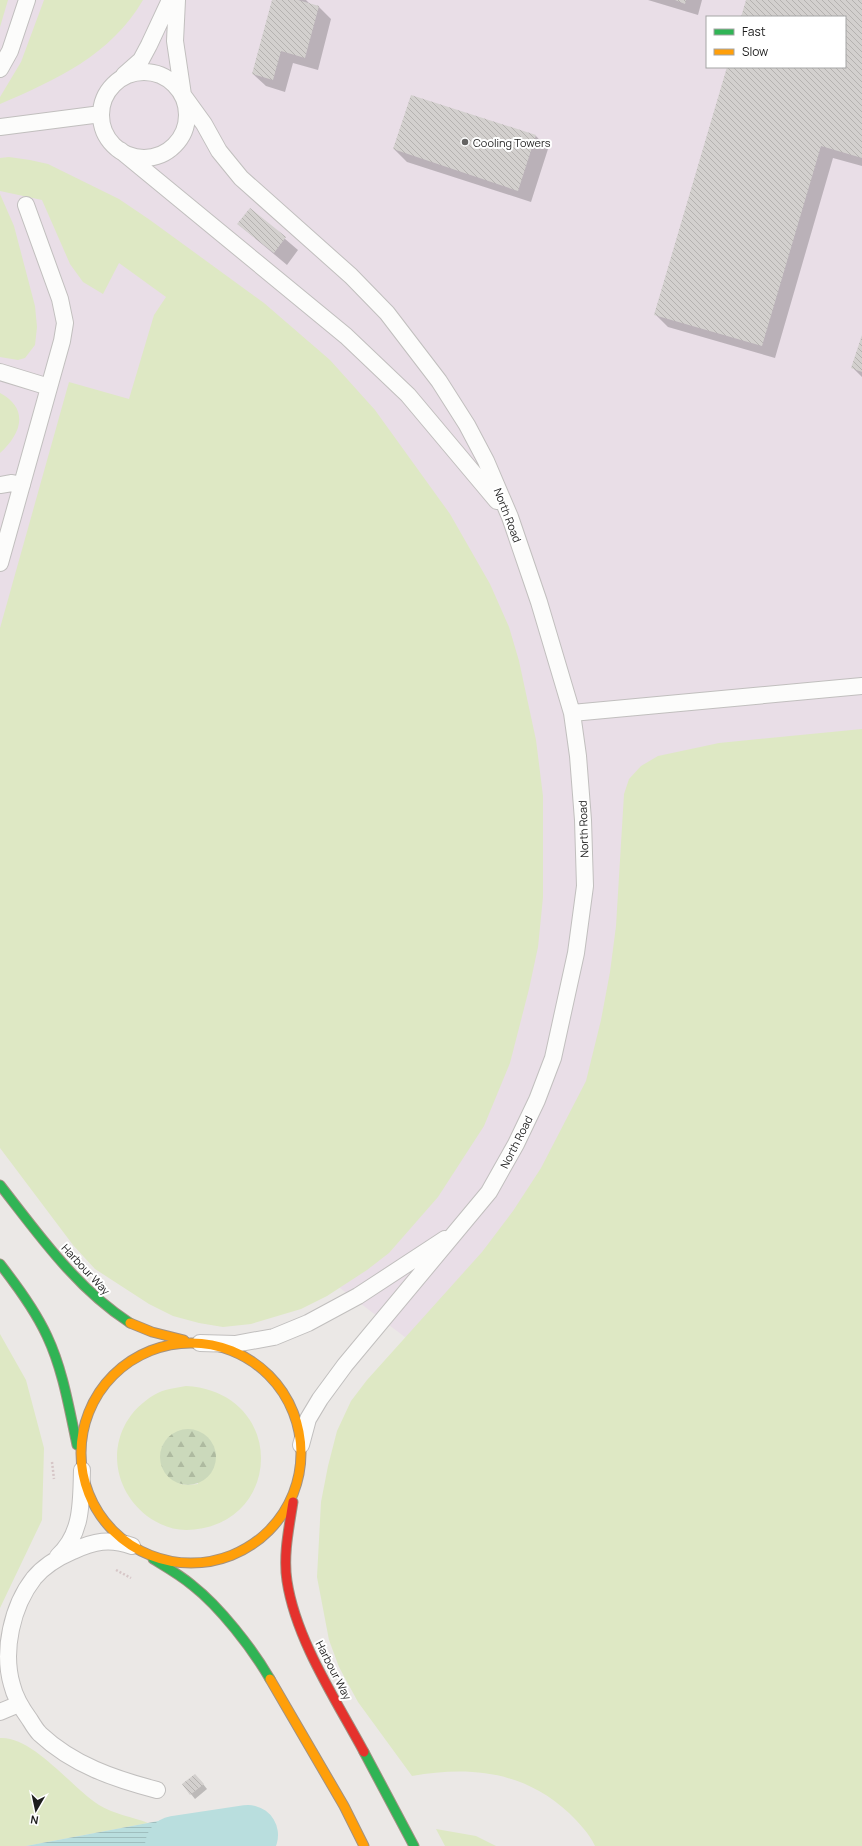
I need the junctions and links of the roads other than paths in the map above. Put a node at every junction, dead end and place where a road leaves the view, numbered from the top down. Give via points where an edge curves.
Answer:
1 (27, 0) edge
2 (170, 0) edge
3 (177, 0) edge
4 (0, 69) edge
5 (112, 86) junction
6 (183, 95) junction
7 (101, 114) junction
8 (0, 127) edge
9 (120, 150) junction
10 (26, 205) dead end
11 (0, 372) edge
12 (49, 387) junction
13 (0, 485) edge
14 (22, 485) junction
15 (510, 517) junction
16 (0, 563) edge
17 (862, 682) edge
18 (862, 686) edge
19 (821, 690) junction
20 (572, 713) junction
21 (0, 1185) edge
22 (463, 1226) junction
23 (0, 1264) edge
24 (200, 1343) junction
25 (300, 1445) junction
26 (82, 1470) junction
27 (294, 1490) junction
28 (135, 1547) junction
29 (52, 1562) junction
30 (19, 1704) junction
31 (0, 1712) edge
32 (157, 1790) dead end
33 (364, 1846) edge
34 (414, 1846) edge

1 - 4 lane via 10,51
2 - 5 lane via 141,60
3 - 6 lane via 175,41
5 - 6 lane via 124,76 137,72 151,72 164,76 175,84
5 - 7 lane via 104,98
6 - 9 lane via 187,108 187,122 183,135 174,146 163,154 148,157 134,156
6 - 15 lane, North Road via 219,151 240,178 351,276 387,313 439,381 467,425
7 - 8 lane
7 - 9 lane via 103,127 110,140
9 - 15 lane via 346,336 408,395
10 - 12 lane via 64,314 64,333
11 - 12 lane
12 - 14 lane
13 - 14 lane
14 - 16 lane
15 - 20 lane, North Road via 539,602
17 - 19 lane
18 - 19 lane
19 - 20 lane
20 - 22 lane, North Road via 583,813 585,886 576,953 553,1058 537,1100 489,1192
21 - 24 main road, Harbour Way via 66,1269 100,1303 135,1326
22 - 24 lane via 358,1296 308,1323 274,1338 235,1344
22 - 25 lane, North Road via 340,1371 308,1419
23 - 26 main road via 28,1301 47,1335 58,1364
24 - 25 main road, Harbour Way via 236,1353 266,1373 281,1390 292,1410
24 - 26 main road via 173,1344 152,1350 128,1362 108,1380 92,1403 85,1422 81,1443
25 - 27 main road, Harbour Way via 300,1465
26 - 28 main road via 89,1496 99,1513 116,1534
26 - 29 lane via 79,1520 73,1537
27 - 28 main road via 280,1518 259,1540 232,1554 215,1560 196,1562 166,1560
27 - 34 main road, Harbour Way via 286,1552 287,1580 300,1627 317,1664
28 - 29 lane via 107,1540 83,1547
28 - 33 main road via 192,1585 227,1620 263,1667 344,1806
29 - 30 lane via 35,1577 23,1594 15,1614 9,1642 8,1664 11,1684
30 - 31 lane
30 - 32 lane via 39,1733 65,1754 119,1780

